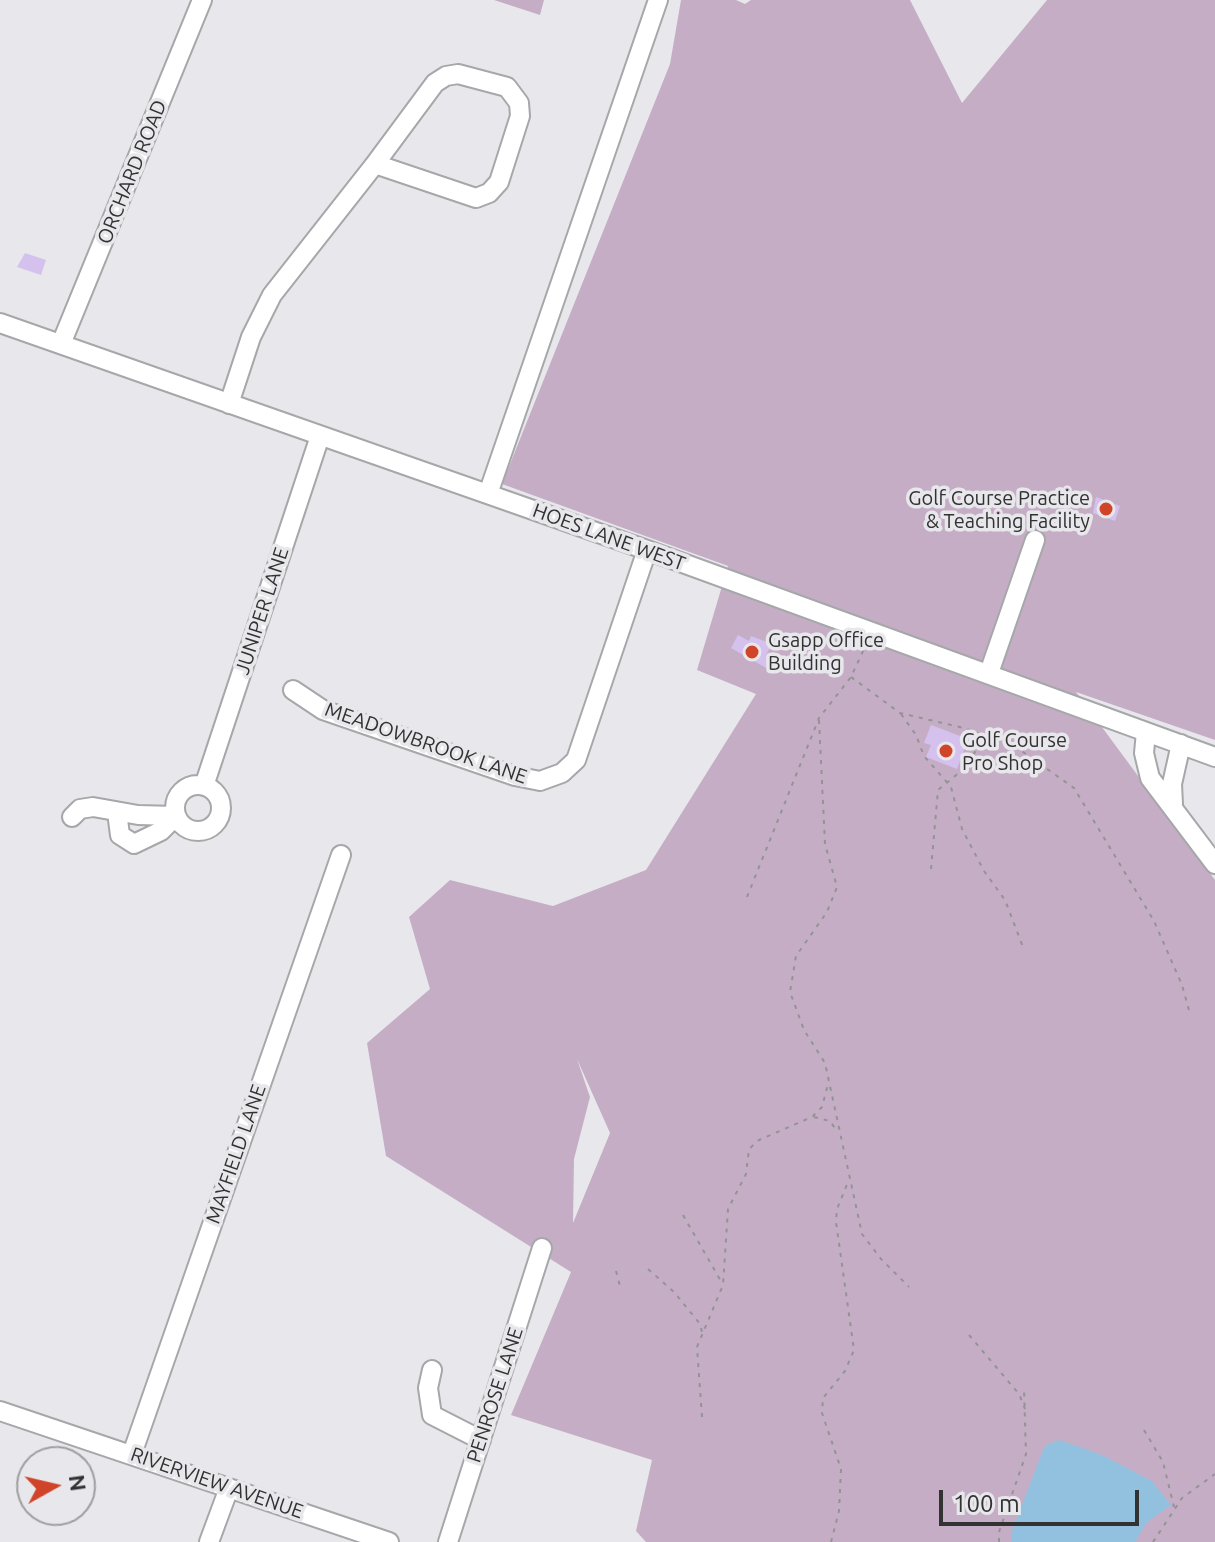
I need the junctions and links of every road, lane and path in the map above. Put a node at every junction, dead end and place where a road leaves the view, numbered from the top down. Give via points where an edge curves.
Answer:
1 (202, 0) edge
2 (658, 0) edge
3 (375, 164) junction
4 (0, 323) edge
5 (61, 344) junction
6 (229, 404) junction
7 (320, 436) junction
8 (488, 494) junction
9 (1035, 540) dead end
10 (647, 550) junction
11 (872, 631) junction
12 (989, 673) junction
13 (851, 677) junction
14 (293, 690) dead end
15 (900, 713) junction
16 (819, 720) junction
17 (1146, 732) junction
18 (984, 735) junction
19 (1181, 744) junction
20 (1215, 757) edge
21 (947, 781) junction
22 (204, 786) junction
23 (1173, 804) junction
24 (117, 812) junction
25 (176, 816) junction
26 (72, 817) dead end
27 (341, 855) dead end
28 (1215, 864) edge
29 (931, 869) dead end
30 (747, 897) dead end
31 (1023, 947) dead end
32 (1190, 1014) dead end
33 (829, 1078) junction
34 (812, 1117) junction
35 (839, 1134) junction
36 (849, 1181) junction
37 (683, 1215) dead end
38 (542, 1248) dead end
39 (648, 1269) dead end
40 (616, 1271) dead end
41 (723, 1285) junction
42 (909, 1287) dead end
43 (621, 1290) dead end
44 (702, 1333) junction
45 (969, 1335) dead end
46 (432, 1370) dead end
47 (1024, 1388) dead end
48 (0, 1411) edge
49 (1026, 1414) junction
50 (702, 1417) dead end
51 (1144, 1430) dead end
52 (481, 1440) junction
53 (132, 1454) junction
54 (1215, 1474) edge
55 (229, 1488) junction
56 (1174, 1509) junction
57 (209, 1542) edge
58 (389, 1542) edge
59 (448, 1542) edge
60 (831, 1542) edge
61 (997, 1542) edge
62 (1153, 1542) edge

1 - 5 street, ORCHARD ROAD
2 - 8 street
3 - 3 street via 460,195 476,198 489,193 499,182 520,116 519,103 507,87 458,74 446,76 435,83
3 - 6 street via 272,295 251,337
4 - 5 street, HOES LANE WEST
5 - 6 street, HOES LANE WEST
6 - 7 street, HOES LANE WEST
7 - 8 street, HOES LANE WEST
7 - 22 street, JUNIPER LANE
8 - 10 street, HOES LANE WEST
9 - 12 street
10 - 11 street, HOES LANE WEST
10 - 14 street, MEADOWBROOK LANE via 576,760 562,773 540,781 515,776 323,710
11 - 12 street, HOES LANE WEST
11 - 13 path
12 - 17 street, HOES LANE WEST
13 - 15 path
13 - 16 path
15 - 18 path
15 - 21 path via 924,756
16 - 30 path
16 - 33 path via 826,852 837,887 827,912 796,956 790,992
17 - 19 street, HOES LANE WEST
17 - 23 street via 1150,778
18 - 21 path via 977,753
18 - 32 path via 1026,753 1074,788 1154,921
19 - 20 street, HOES LANE WEST
19 - 23 street
21 - 29 path via 935,799
21 - 31 path via 968,841 1005,900
22 - 25 street via 192,785 179,795
22 - 25 street via 220,800 215,823 191,830
23 - 28 street
24 - 25 street
24 - 25 street via 120,835 134,844 161,831
24 - 26 street via 93,807
27 - 53 street, MAYFIELD LANE
33 - 34 path via 822,1107
33 - 35 path
34 - 35 path via 830,1121
34 - 41 path via 749,1149 746,1174 728,1209
35 - 36 path
36 - 42 path via 862,1234
36 - 60 path via 836,1222 854,1350 823,1398 822,1413 841,1469
37 - 41 path
38 - 52 street, PENROSE LANE
39 - 44 path via 674,1292
40 - 43 path
41 - 44 path
44 - 50 path via 697,1347
45 - 49 path via 1019,1394
46 - 52 street via 432,1415
47 - 49 path
48 - 53 street, RIVERVIEW AVENUE
49 - 61 path via 1026,1454
51 - 56 path via 1163,1462
52 - 59 street, PENROSE LANE
53 - 55 street, RIVERVIEW AVENUE
54 - 56 path
55 - 57 street
55 - 58 street, RIVERVIEW AVENUE
56 - 62 path

